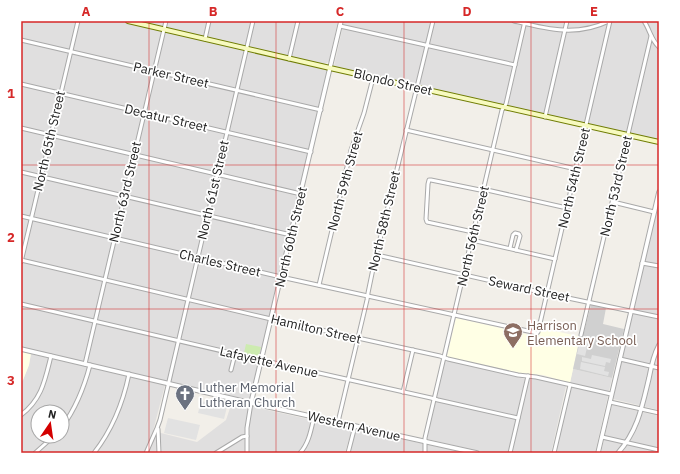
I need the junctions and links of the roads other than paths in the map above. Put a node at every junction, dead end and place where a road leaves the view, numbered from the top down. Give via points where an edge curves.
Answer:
1 (78, 21) edge
2 (128, 21) edge
3 (166, 21) edge
4 (209, 21) edge
5 (253, 21) edge
6 (298, 21) edge
7 (341, 21) edge
8 (433, 21) edge
9 (514, 21) edge
10 (567, 21) edge
11 (609, 21) edge
12 (644, 21) edge
13 (648, 21) edge
14 (525, 22) edge
15 (340, 26) junction
16 (648, 26) junction
17 (164, 29) junction
18 (565, 30) junction
19 (651, 36) junction
20 (205, 39) junction
21 (21, 40) edge
22 (427, 45) junction
23 (659, 47) edge
24 (247, 49) junction
25 (70, 52) junction
26 (289, 59) junction
27 (515, 65) junction
28 (330, 68) junction
29 (154, 71) junction
30 (373, 78) junction
31 (21, 84) edge
32 (417, 88) junction
33 (237, 91) junction
34 (60, 94) junction
35 (504, 108) junction
36 (321, 110) junction
37 (144, 113) junction
38 (545, 116) junction
39 (586, 126) junction
40 (21, 128) edge
41 (406, 130) junction
42 (227, 132) junction
43 (51, 135) junction
44 (628, 135) junction
45 (659, 142) edge
46 (493, 149) junction
47 (311, 152) junction
48 (134, 155) junction
49 (576, 169) junction
50 (21, 172) edge
51 (217, 174) junction
52 (41, 177) junction
53 (483, 190) junction
54 (659, 192) edge
55 (301, 194) junction
56 (124, 196) junction
57 (613, 202) junction
58 (567, 208) junction
59 (654, 213) junction
60 (21, 216) edge
61 (207, 216) junction
62 (659, 216) edge
63 (31, 219) junction
64 (473, 232) junction
65 (291, 235) junction
66 (115, 238) junction
67 (472, 240) junction
68 (510, 248) junction
69 (516, 250) junction
70 (377, 255) junction
71 (198, 258) junction
72 (555, 259) junction
73 (21, 261) edge
74 (642, 263) junction
75 (659, 266) edge
76 (464, 274) junction
77 (281, 277) junction
78 (105, 280) junction
79 (319, 285) junction
80 (547, 293) junction
81 (367, 296) junction
82 (188, 299) junction
83 (589, 302) junction
84 (21, 304) edge
85 (631, 311) junction
86 (454, 316) junction
87 (659, 317) edge
88 (271, 319) junction
89 (95, 322) junction
90 (537, 333) joint
91 (581, 335) dead end
92 (358, 338) junction
93 (178, 341) junction
94 (659, 345) edge
95 (21, 349) edge
96 (413, 350) junction
97 (235, 354) junction
98 (51, 356) junction
99 (444, 358) junction
100 (620, 359) junction
101 (261, 360) junction
102 (85, 364) junction
103 (90, 365) junction
104 (652, 366) junction
105 (659, 368) edge
106 (231, 370) dead end
107 (129, 374) junction
108 (528, 376) junction
109 (348, 380) junction
110 (168, 384) junction
111 (570, 385) junction
112 (403, 392) junction
113 (611, 394) junction
114 (434, 399) junction
115 (610, 402) junction
116 (251, 403) junction
117 (641, 409) junction
118 (659, 413) edge
119 (21, 415) edge
120 (70, 415) edge
121 (314, 417) junction
122 (518, 418) junction
123 (338, 422) junction
124 (355, 426) junction
125 (158, 428) junction
126 (247, 436) junction
127 (602, 437) junction
128 (152, 440) junction
129 (158, 442) junction
130 (425, 442) junction
131 (626, 443) junction
132 (45, 444) edge
133 (659, 450) edge
134 (35, 453) edge
135 (94, 453) edge
136 (146, 453) edge
137 (158, 453) edge
138 (216, 453) edge
139 (248, 453) edge
140 (300, 453) edge
141 (348, 453) edge
142 (425, 453) edge
143 (477, 453) edge
144 (510, 453) edge
145 (554, 453) edge
146 (598, 453) edge
147 (618, 453) edge

1 - 25 street, North 65th Street
2 - 17 main road, Blondo Street
3 - 17 street, North 63rd Street
4 - 20 street
5 - 24 street, North 61st Street
6 - 26 street
7 - 15 street, North 60th Street
8 - 22 street, North 58th Street
9 - 14 street
10 - 18 street
11 - 18 street via 589,28
11 - 39 street, North 54th Street
12 - 16 street
13 - 16 street
14 - 18 street via 549,29
14 - 27 street, North 56th Street
15 - 22 street
15 - 28 street, North 60th Street
16 - 19 street
17 - 20 main road, Blondo Street
17 - 29 street, North 63rd Street
18 - 38 street
19 - 23 street
19 - 44 street, North 53rd Street
20 - 24 main road, Blondo Street
21 - 25 street, Parker Street
22 - 27 street
22 - 32 street, North 58th Street
24 - 26 main road, Blondo Street
24 - 33 street, North 61st Street
25 - 29 street, Parker Street
25 - 34 street, North 65th Street
26 - 28 main road, Blondo Street
27 - 35 street, North 56th Street
28 - 30 main road, Blondo Street
28 - 36 street, North 60th Street
29 - 33 street, Parker Street
29 - 37 street, North 63rd Street
30 - 32 main road, Blondo Street
30 - 79 street, North 59th Street via 351,150
31 - 34 street, Decatur Street
32 - 35 main road, Blondo Street
32 - 41 street, North 58th Street
33 - 36 street, Parker Street
33 - 42 street, North 61st Street
34 - 37 street, Decatur Street
34 - 43 street, North 65th Street
35 - 38 main road, Blondo Street
35 - 46 street, North 56th Street
36 - 47 street, North 60th Street
37 - 42 street, Decatur Street
37 - 48 street, North 63rd Street
38 - 39 main road, Blondo Street
39 - 44 main road, Blondo Street
39 - 49 street, North 54th Street
40 - 43 street
41 - 46 street
41 - 70 street, North 58th Street
42 - 47 street, Decatur Street
42 - 51 street, North 61st Street
43 - 48 street
43 - 52 street, North 65th Street
44 - 45 main road, Blondo Street
44 - 57 street, North 53rd Street
46 - 49 street
46 - 53 street, North 56th Street
47 - 55 street, North 60th Street
48 - 51 street
48 - 56 street, North 63rd Street
49 - 58 street, North 54th Street
50 - 52 street
51 - 55 street
51 - 61 street, North 61st Street
52 - 56 street
52 - 63 street, North 65th Street
53 - 58 street
53 - 64 street, North 56th Street
53 - 64 street via 432,180 429,180 428,184 427,222
54 - 59 street
55 - 65 street, North 60th Street
56 - 61 street
56 - 66 street, North 63rd Street
57 - 59 street
57 - 83 street, North 53rd Street
58 - 72 street, North 54th Street
59 - 62 street
59 - 74 street
60 - 63 street, Charles Street
61 - 65 street
61 - 71 street, North 61st Street
63 - 66 street, Charles Street
63 - 73 street, North 65th Street
64 - 67 street, North 56th Street
65 - 77 street, North 60th Street
66 - 71 street, Charles Street
66 - 78 street, North 63rd Street
67 - 68 street
67 - 76 street, North 56th Street
68 - 69 street
68 - 69 street via 513,235 517,232 520,236
69 - 72 street
70 - 76 street, Seward Street
70 - 81 street, North 58th Street
71 - 77 street, Charles Street
71 - 82 street, North 61st Street
72 - 80 street, North 54th Street
73 - 78 street, Hamilton Street
74 - 75 street
74 - 85 street
76 - 80 street, Seward Street
76 - 86 street, North 56th Street
77 - 79 street, Charles Street
77 - 88 street, North 60th Street
78 - 82 street, Hamilton Street
78 - 89 street, North 63rd Street
79 - 81 street, Charles Street
80 - 83 street, Seward Street
80 - 90 street, North 54th Street
81 - 86 street, Charles Street
81 - 92 street, North 58th Street
82 - 88 street, Hamilton Street
82 - 93 street, North 61st Street
83 - 85 street, Seward Street
83 - 91 street, North 53rd Street
84 - 89 street, Lafayette Avenue
85 - 87 street, Seward Street
85 - 100 street
86 - 90 street, Charles Street
86 - 99 street, North 56th Street
88 - 92 street, Hamilton Street
88 - 101 street, North 60th Street
89 - 93 street, Lafayette Avenue
89 - 102 street, North 63rd Street
92 - 96 street, Hamilton Street
92 - 109 street, North 58th Street
93 - 97 street, Lafayette Avenue
93 - 110 street, North 61st Street
94 - 104 street
95 - 98 street, Western Avenue
96 - 99 street, Hamilton Street
96 - 112 street
97 - 101 street, Lafayette Avenue
97 - 106 street
98 - 102 street, Western Avenue
98 - 119 street via 40,394
99 - 108 street, Hamilton Street
99 - 114 street, North 56th Street
100 - 104 street
100 - 113 street
101 - 109 street, Lafayette Avenue
101 - 116 street, North 60th Street
102 - 103 street, Western Avenue
103 - 107 street, Western Avenue
103 - 120 street via 86,382
104 - 105 street
104 - 117 street
107 - 110 street, Western Avenue
107 - 135 street via 117,414
108 - 111 street, Hamilton Street
108 - 122 street
109 - 112 street, Lafayette Avenue
109 - 123 street, North 58th Street
110 - 116 street, Western Avenue
110 - 125 street, North 61st Street
111 - 113 street, Hamilton Street
111 - 145 street
112 - 114 street, Lafayette Avenue
113 - 115 street
114 - 122 street, Lafayette Avenue
114 - 130 street, North 56th Street
115 - 117 street
115 - 127 street
116 - 121 street, Western Avenue
116 - 126 street, North 60th Street
117 - 118 street
117 - 131 street
121 - 123 street, Western Avenue
121 - 140 street via 308,440
122 - 144 street
123 - 124 street, Western Avenue
124 - 130 street, Western Avenue
124 - 141 street
125 - 128 street
125 - 129 street
126 - 138 street
126 - 139 street, North 60th Street
127 - 131 street
127 - 146 street
128 - 129 street
128 - 136 street
129 - 137 street
130 - 142 street, North 56th Street
130 - 143 street, Western Avenue
131 - 133 street
131 - 147 street
132 - 134 street

